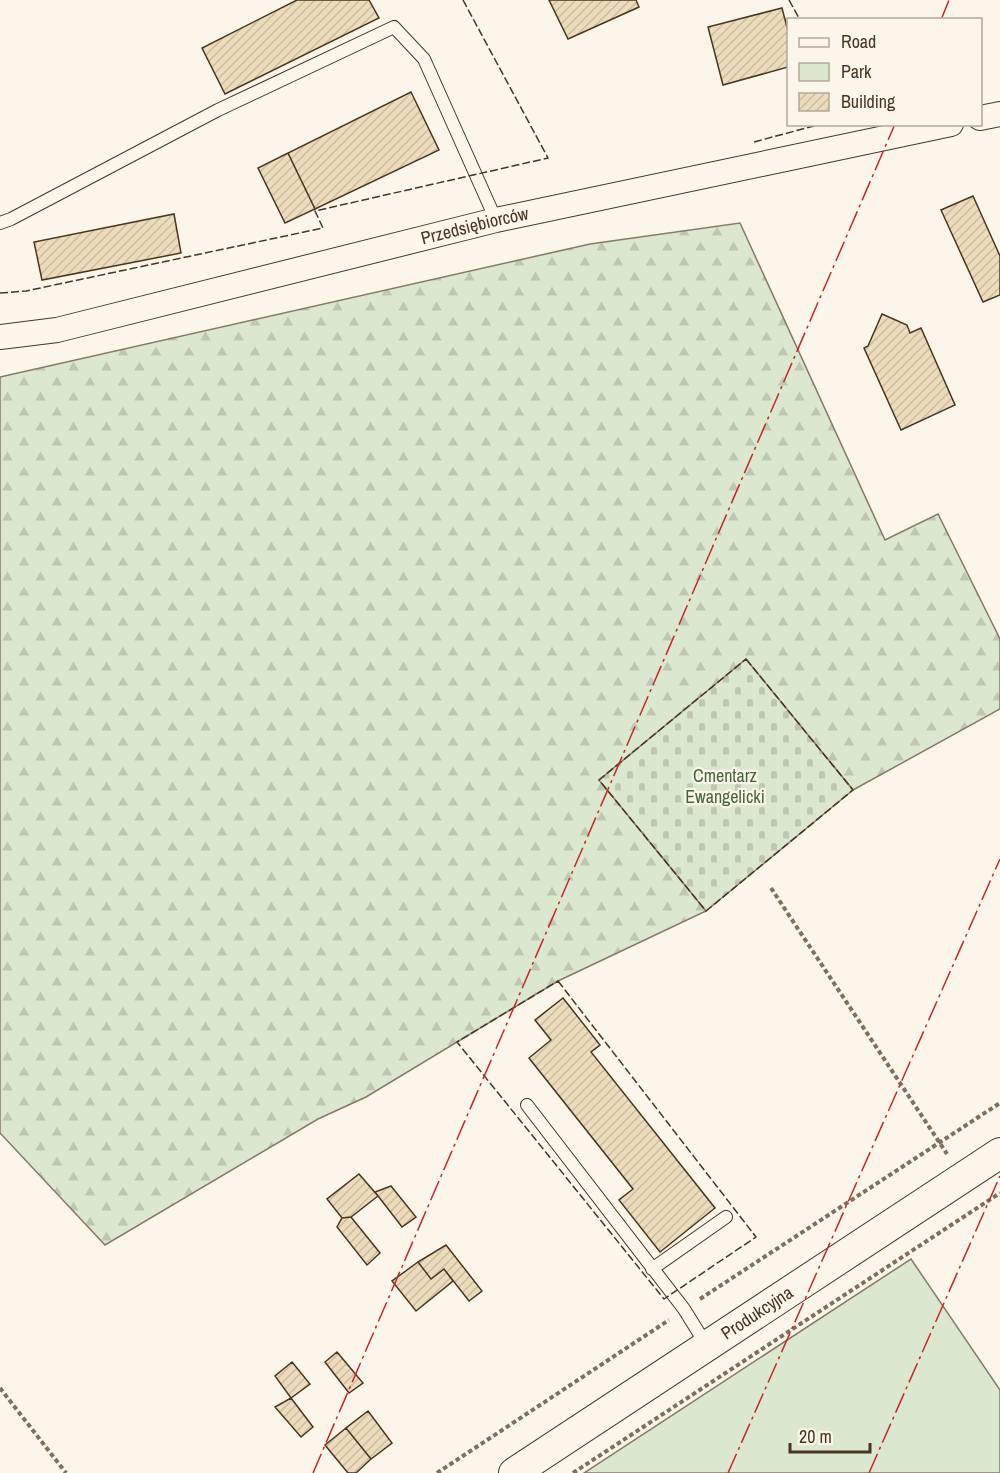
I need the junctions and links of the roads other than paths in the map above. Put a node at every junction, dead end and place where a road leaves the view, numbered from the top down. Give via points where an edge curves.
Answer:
1 (1000, 114) edge
2 (982, 118) edge
3 (942, 126) edge
4 (496, 220) junction
5 (0, 223) edge
6 (0, 337) edge
7 (527, 1105) dead end
8 (1000, 1153) edge
9 (726, 1217) dead end
10 (652, 1269) junction
11 (707, 1347) junction
12 (514, 1473) edge

1 - 2 street
3 - 4 street, Przedsiębiorców
4 - 5 lane via 424,59 394,27 218,110
4 - 6 street, Przedsiębiorców via 57,330
7 - 10 lane
8 - 11 street, Produkcyjna
9 - 10 lane
10 - 11 lane via 684,1309
11 - 12 street, Produkcyjna

